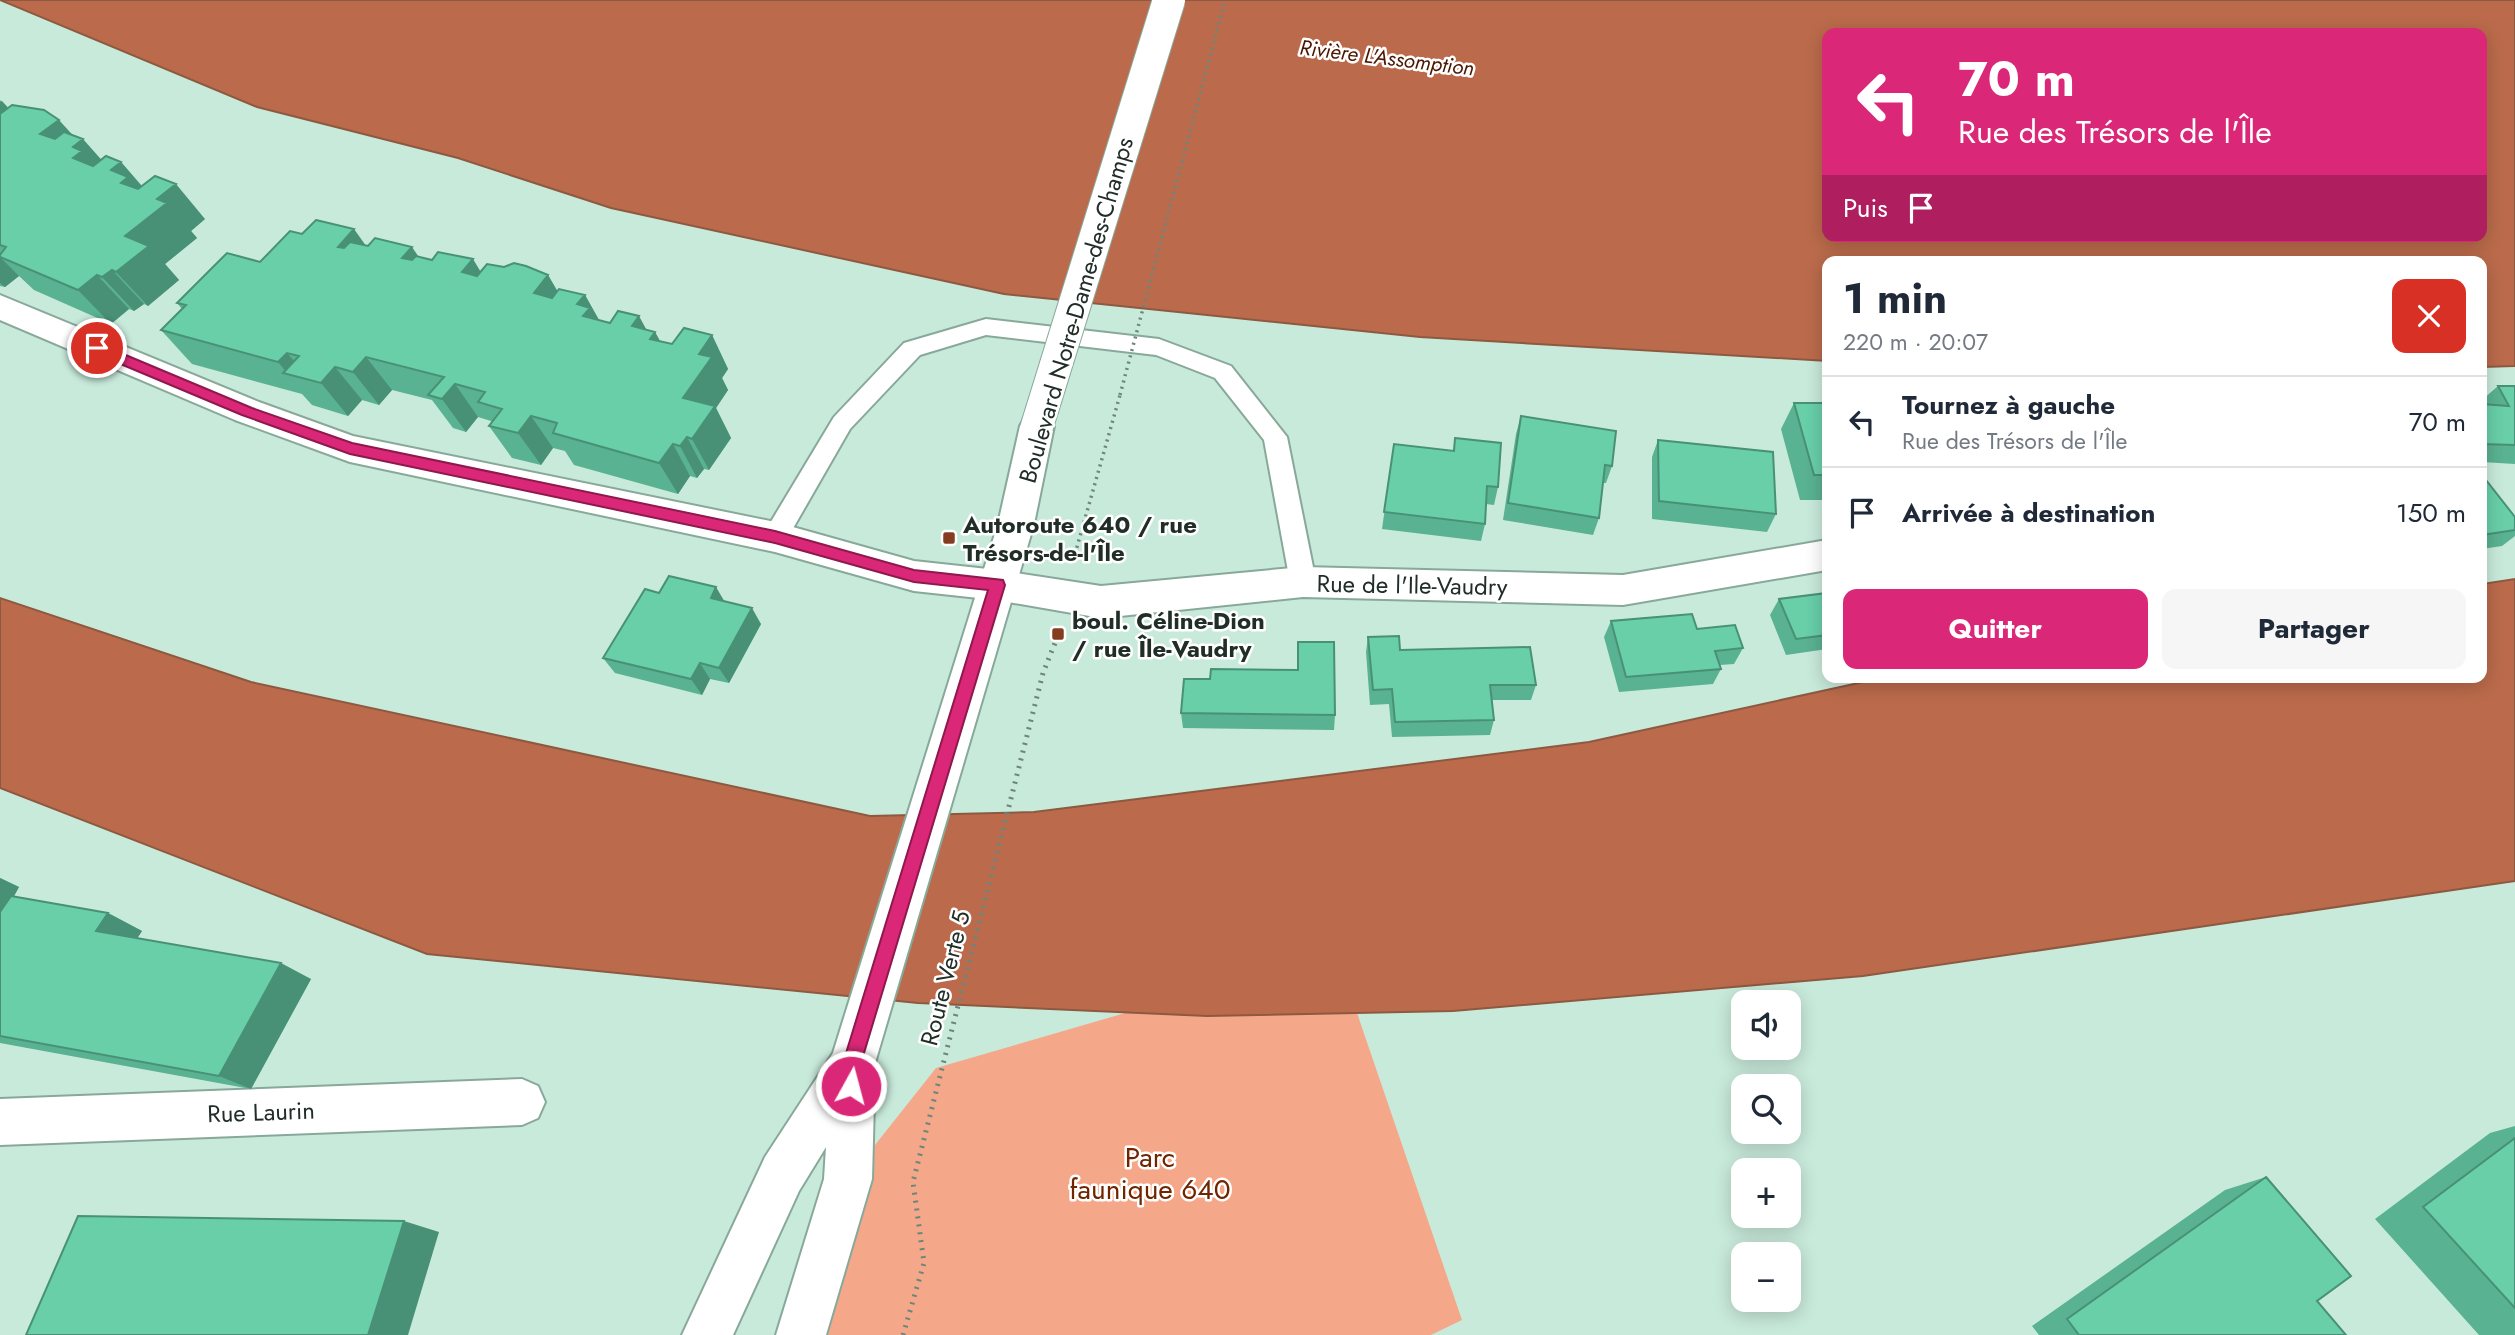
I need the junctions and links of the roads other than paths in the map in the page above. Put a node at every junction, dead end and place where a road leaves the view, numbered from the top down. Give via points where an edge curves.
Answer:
1 (1169, 0) edge
2 (0, 307) edge
3 (775, 537) junction
4 (1822, 556) edge
5 (1303, 582) junction
6 (997, 585) junction
7 (852, 1063) junction
8 (522, 1102) dead end
9 (0, 1122) edge
10 (707, 1335) edge
11 (801, 1335) edge

1 - 6 street, Boulevard Notre-Dame-des-Champs, bridge via 1037,426 1016,524
2 - 3 street, Rue de l'Ile-Vaudry via 247,411 350,449
3 - 5 lane via 842,423 912,349 986,327 1159,347 1223,372 1275,438
3 - 6 street, Rue de l'Ile-Vaudry via 914,576
4 - 5 street, Rue de l'Ile-Vaudry via 1623,590
5 - 6 street, Rue de l'Ile-Vaudry via 1101,602
6 - 7 street, Boulevard Notre-Dame-des-Champs
7 - 10 street via 782,1174
7 - 11 street via 848,1179
8 - 9 street, Rue Laurin

